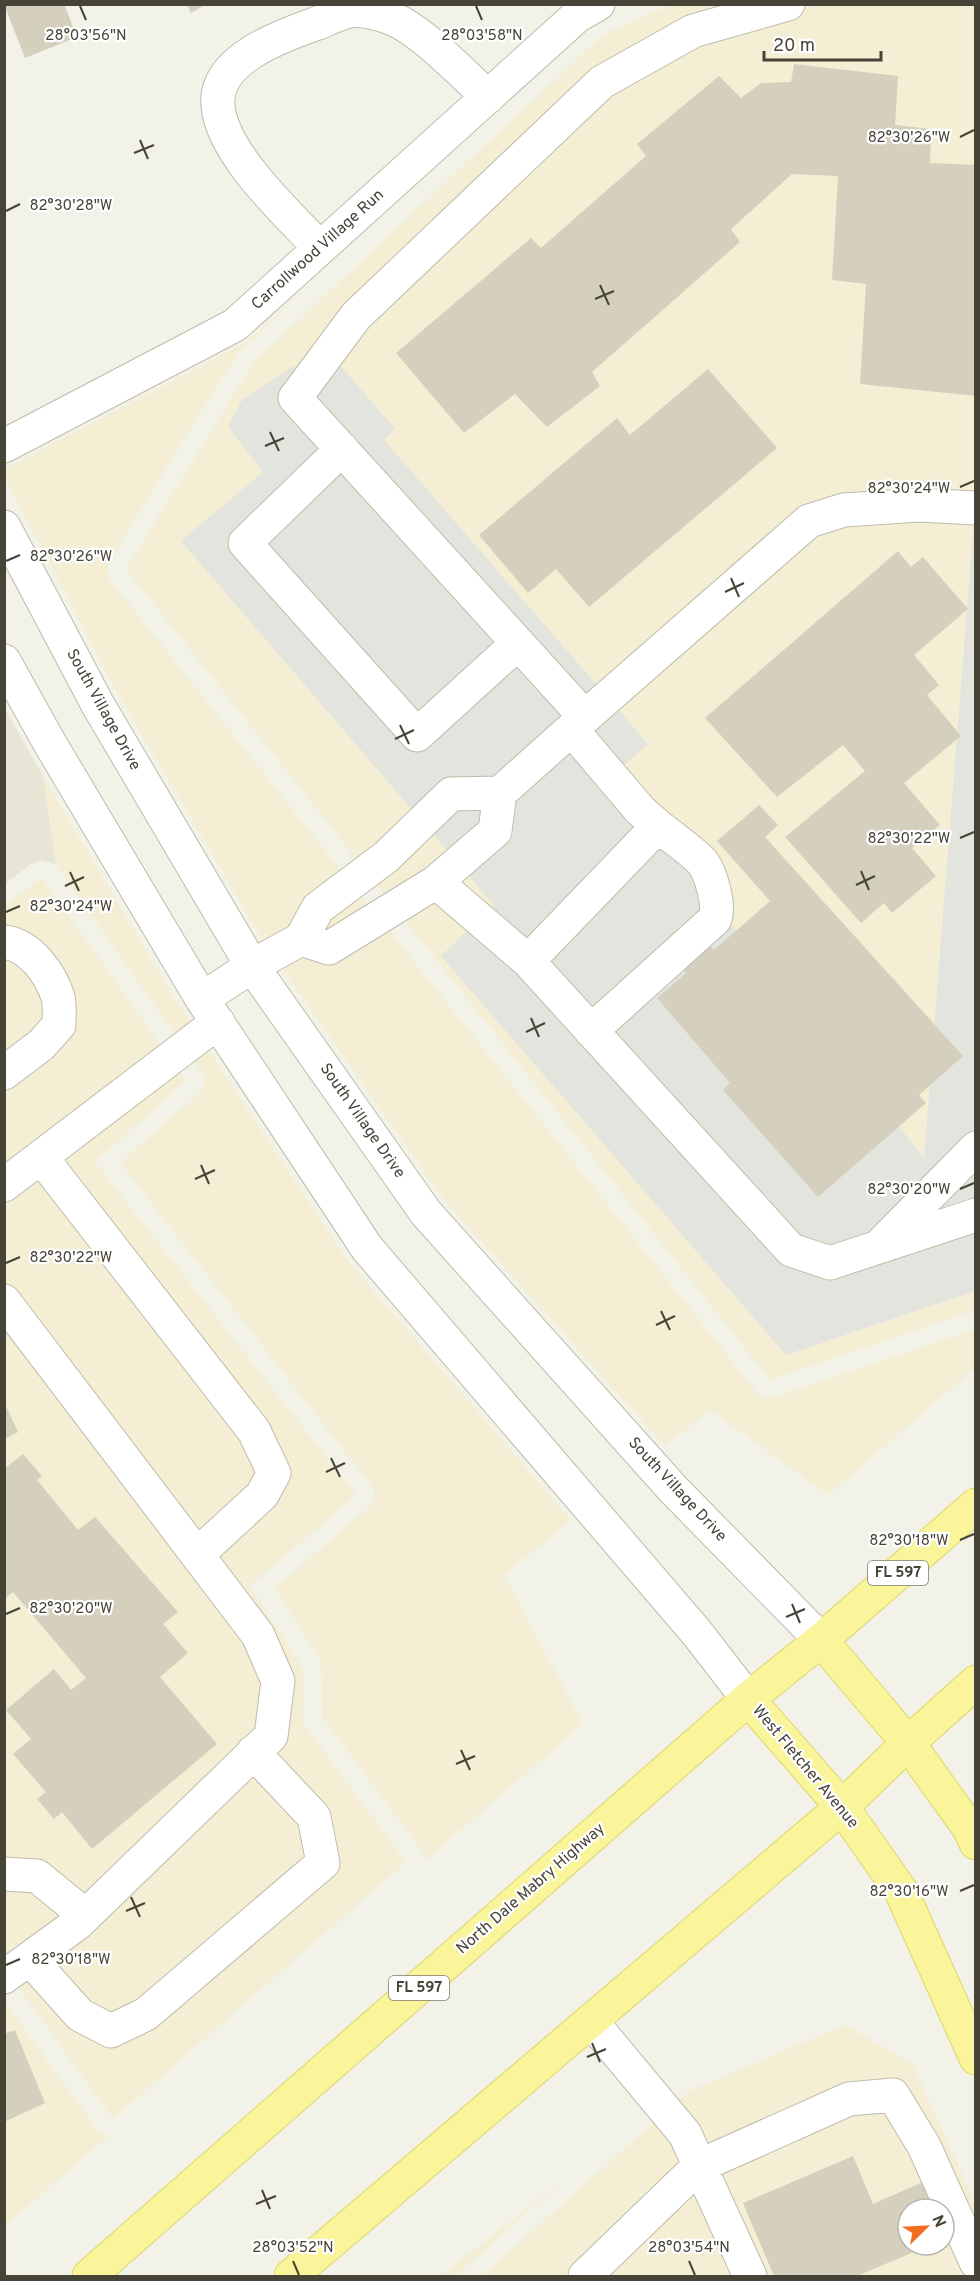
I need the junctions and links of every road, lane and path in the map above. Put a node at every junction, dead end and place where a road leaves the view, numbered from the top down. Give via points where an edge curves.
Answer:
1 (598, 4) edge
2 (788, 4) edge
3 (488, 97) junction
4 (320, 248) junction
5 (4, 446) edge
6 (342, 449) junction
7 (975, 508) edge
8 (4, 527) edge
9 (518, 643) junction
10 (4, 661) edge
11 (578, 724) junction
12 (500, 793) junction
13 (658, 826) junction
14 (436, 882) junction
15 (301, 939) junction
16 (4, 942) edge
17 (528, 961) junction
18 (252, 966) junction
19 (210, 1011) junction
20 (591, 1030) junction
21 (4, 1073) edge
22 (975, 1148) edge
23 (41, 1157) junction
24 (4, 1185) edge
25 (975, 1215) edge
26 (877, 1247) junction
27 (4, 1301) edge
28 (975, 1505) edge
29 (197, 1554) junction
30 (821, 1640) junction
31 (975, 1682) edge
32 (748, 1699) junction
33 (908, 1743) junction
34 (253, 1752) junction
35 (842, 1807) junction
36 (975, 1843) edge
37 (4, 1874) edge
38 (86, 1915) junction
39 (17, 1968) edge
40 (591, 2021) junction
41 (975, 2058) edge
42 (699, 2166) junction
43 (975, 2262) edge
44 (89, 2277) edge
45 (291, 2277) edge
46 (585, 2277) edge
47 (750, 2277) edge

1 - 3 street, Carrollwood Village Run via 577,16
2 - 6 street via 693,31 602,82 356,316 295,398
3 - 4 street, Carrollwood Village Run
3 - 4 street via 423,39 395,20 369,12 351,11 296,30 245,56 223,80 217,105 224,127 237,154 262,186
4 - 5 street, Carrollwood Village Run via 235,325
6 - 9 street
6 - 9 street via 245,543 417,735
7 - 11 street via 919,505 844,510 809,521
8 - 18 street, South Village Drive via 98,705
9 - 11 street
10 - 19 street
11 - 12 street
11 - 13 street via 640,810
12 - 14 street via 495,831
12 - 15 street via 451,794 386,857 318,908
13 - 17 street
13 - 20 street via 703,863 716,898 717,913 715,919
14 - 15 street via 329,948
14 - 17 street
15 - 18 street
16 - 21 street via 17,944 43,966 58,998 59,1026
17 - 20 street
18 - 19 street
18 - 30 street, South Village Drive via 426,1213 673,1489
19 - 23 street
19 - 32 street via 367,1248 698,1633
20 - 26 street via 791,1250 830,1263
22 - 26 street
23 - 24 street
23 - 29 street via 254,1431 274,1473 262,1495
25 - 26 street
27 - 29 street
28 - 30 main road, North Dale Mabry Highway / FL 597
29 - 34 street via 258,1635 278,1681 271,1736
30 - 32 main road, North Dale Mabry Highway / FL 597
30 - 33 main road
31 - 33 main road
32 - 35 main road, West Fletcher Avenue
32 - 44 main road, North Dale Mabry Highway / FL 597
33 - 35 main road
33 - 36 main road via 969,1828
34 - 38 street
34 - 39 street via 314,1817 323,1863 146,2014 111,2031 80,2015
35 - 40 main road
35 - 41 main road, West Fletcher Avenue via 901,1891
37 - 38 street via 37,1876
38 - 39 street
40 - 42 street via 685,2134
40 - 45 main road
42 - 43 street via 849,2099 893,2095 924,2146
42 - 46 street
42 - 47 street

